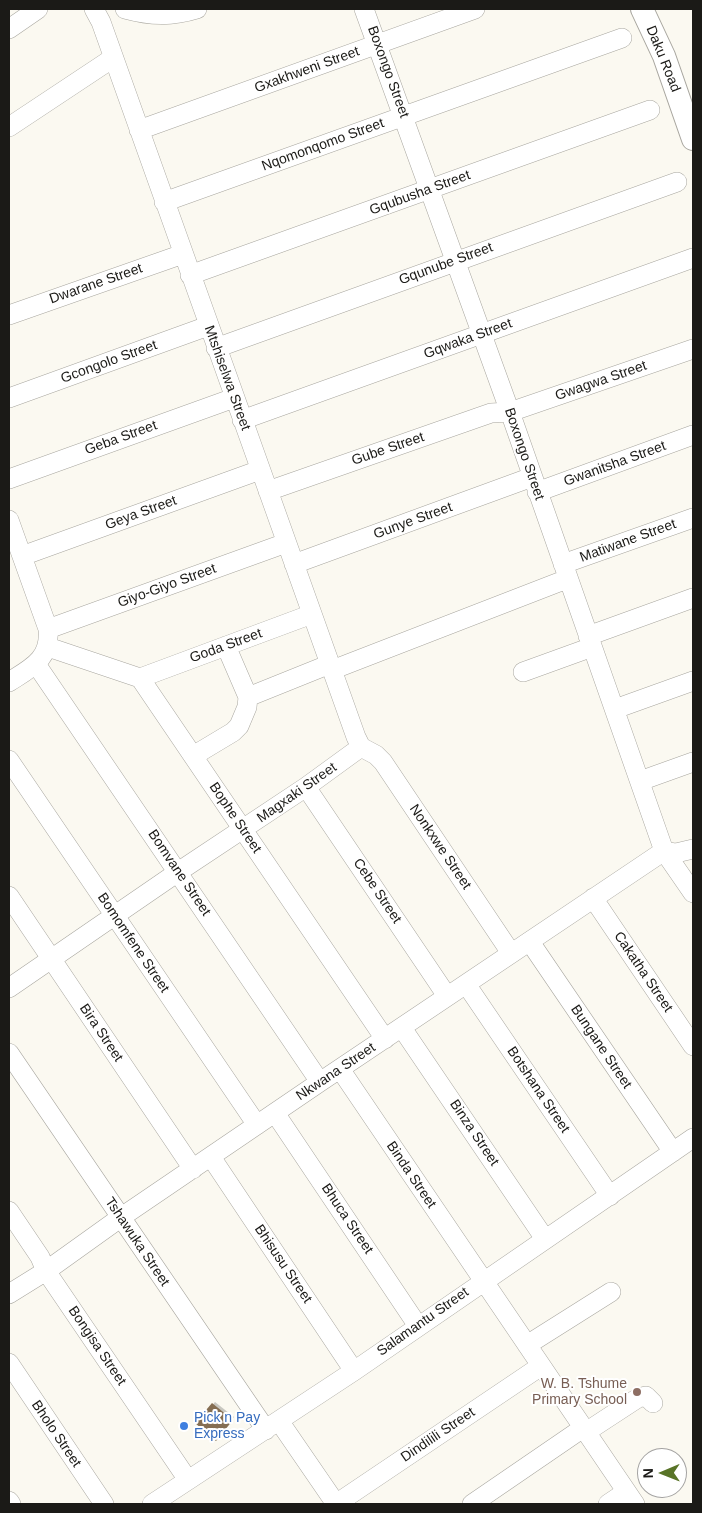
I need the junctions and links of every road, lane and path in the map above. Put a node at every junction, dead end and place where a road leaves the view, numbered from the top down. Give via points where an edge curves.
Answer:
1 (38, 9) edge
2 (94, 9) edge
3 (125, 9) edge
4 (197, 9) edge
5 (364, 9) edge
6 (475, 9) edge
7 (642, 9) edge
8 (9, 29) edge
9 (622, 38) dead end
10 (377, 45) junction
11 (113, 58) junction
12 (650, 110) dead end
13 (404, 115) junction
14 (9, 127) edge
15 (139, 130) junction
16 (693, 139) edge
17 (677, 182) dead end
18 (429, 189) junction
19 (164, 202) junction
20 (183, 254) junction
21 (693, 258) edge
22 (454, 261) junction
23 (190, 275) junction
24 (9, 315) edge
25 (208, 326) junction
26 (481, 334) junction
27 (216, 348) junction
28 (693, 349) edge
29 (9, 398) edge
30 (234, 398) junction
31 (510, 412) junction
32 (242, 420) junction
33 (693, 435) edge
34 (260, 470) junction
35 (9, 479) edge
36 (534, 484) junction
37 (268, 491) junction
38 (693, 518) edge
39 (9, 520) edge
40 (286, 543) junction
41 (22, 556) junction
42 (294, 564) junction
43 (565, 571) junction
44 (693, 598) edge
45 (312, 614) junction
46 (48, 638) junction
47 (590, 642) junction
48 (226, 646) junction
49 (36, 664) junction
50 (331, 667) junction
51 (523, 672) dead end
52 (140, 678) junction
53 (693, 681) edge
54 (9, 682) edge
55 (248, 697) junction
56 (615, 709) junction
57 (361, 747) junction
58 (194, 756) junction
59 (9, 760) edge
60 (693, 762) edge
61 (640, 781) junction
62 (306, 787) junction
63 (243, 830) junction
64 (693, 849) edge
65 (664, 851) junction
66 (178, 872) junction
67 (693, 893) edge
68 (9, 896) edge
69 (593, 898) junction
70 (115, 916) junction
71 (530, 942) junction
72 (511, 953) junction
73 (52, 960) junction
74 (466, 984) junction
75 (9, 988) edge
76 (447, 996) junction
77 (402, 1028) junction
78 (385, 1039) junction
79 (693, 1046) edge
80 (9, 1053) edge
81 (340, 1069) junction
82 (320, 1082) junction
83 (275, 1113) junction
84 (257, 1125) junction
85 (693, 1139) edge
86 (673, 1152) junction
87 (211, 1156) junction
88 (193, 1169) junction
89 (610, 1196) junction
90 (9, 1210) edge
91 (120, 1218) junction
92 (545, 1239) junction
93 (46, 1271) junction
94 (482, 1281) junction
95 (611, 1292) dead end
96 (9, 1294) edge
97 (418, 1326) junction
98 (527, 1346) junction
99 (9, 1363) edge
100 (541, 1366) junction
101 (354, 1370) junction
102 (653, 1403) dead end
103 (272, 1425) junction
104 (585, 1430) junction
105 (188, 1480) junction
106 (631, 1498) edge
107 (104, 1504) edge
108 (152, 1504) edge
109 (336, 1504) edge
110 (472, 1504) edge
111 (608, 1504) edge

1 - 8 street
2 - 11 street, Mtshiselwa Street
3 - 4 street via 167,15
5 - 10 street, Boxongo Street
6 - 10 street, Gxakhweni Street
7 - 16 main road, Daku Road via 664,56
9 - 13 street, Nqomonqomo Street
10 - 13 street, Boxongo Street
10 - 15 street, Gxakhweni Street
11 - 14 street
11 - 15 street, Mtshiselwa Street
12 - 18 street, Gqubusha Street
13 - 18 street, Boxongo Street
13 - 19 street, Nqomonqomo Street
15 - 19 street, Mtshiselwa Street
17 - 22 street, Gqunube Street
18 - 22 street, Boxongo Street
18 - 23 street, Gqubusha Street
19 - 20 street, Mtshiselwa Street
20 - 23 street, Mtshiselwa Street
20 - 24 street, Dwarane Street
21 - 26 street, Gqwaka Street
22 - 26 street, Boxongo Street
22 - 27 street, Gqunube Street
23 - 25 street, Mtshiselwa Street
25 - 27 street, Mtshiselwa Street
25 - 29 street, Gcongolo Street
26 - 31 street, Boxongo Street
26 - 32 street, Gqwaka Street
27 - 30 street, Mtshiselwa Street
28 - 31 street, Gwagwa Street
30 - 32 street, Mtshiselwa Street
30 - 35 street, Geba Street
31 - 36 street, Boxongo Street
31 - 37 street, Gube Street via 491,413
32 - 34 street, Mtshiselwa Street
33 - 36 street, Gwanitsha Street
34 - 37 street, Mtshiselwa Street
34 - 41 street, Geya Street
36 - 42 street, Gunye Street
36 - 43 street, Boxongo Street
37 - 40 street, Mtshiselwa Street
38 - 43 street, Matiwane Street
39 - 41 street
40 - 42 street, Mtshiselwa Street
40 - 46 street, Giyo-Giyo Street
41 - 46 street
42 - 45 street, Mtshiselwa Street
43 - 47 street, Boxongo Street
43 - 50 street, Matiwane Street
44 - 47 street
45 - 48 street, Goda Street
45 - 50 street, Mtshiselwa Street
46 - 49 street
46 - 52 street
47 - 51 street
47 - 56 street, Boxongo Street
48 - 52 street, Goda Street
48 - 55 street
49 - 54 street
49 - 66 street, Bomvane Street
50 - 55 street, Matiwane Street
50 - 57 street, Mtshiselwa Street
52 - 58 street, Bophe Street
53 - 56 street
55 - 58 street via 239,726
56 - 61 street, Boxongo Street
57 - 62 street, Magxaki Street
57 - 72 street, Nonkxwe Street via 383,762
58 - 63 street, Bophe Street
59 - 70 street, Bomomfene Street
60 - 61 street
61 - 65 street, Boxongo Street
62 - 63 street, Magxaki Street
62 - 76 street, Cebe Street
63 - 66 street, Magxaki Street
63 - 78 street, Bophe Street
64 - 65 street via 676,853
65 - 67 street, Boxongo Street
65 - 69 street, Nkwana Street
66 - 70 street, Magxaki Street
66 - 82 street, Bomvane Street
68 - 73 street, Bira Street
69 - 71 street, Nkwana Street
69 - 79 street, Cakatha Street
70 - 73 street, Magxaki Street
70 - 84 street, Bomomfene Street
71 - 72 street, Nkwana Street
71 - 86 street, Bungane Street
72 - 74 street, Nkwana Street
73 - 75 street, Magxaki Street
73 - 88 street, Bira Street
74 - 76 street, Nkwana Street
74 - 89 street, Botshana Street
76 - 77 street, Nkwana Street
77 - 78 street, Nkwana Street
77 - 92 street, Binza Street
78 - 81 street, Nkwana Street
80 - 91 street, Tshawuka Street
81 - 82 street, Nkwana Street
81 - 94 street, Binda Street
82 - 83 street, Nkwana Street
83 - 84 street, Nkwana Street
83 - 97 street, Bhuca Street
84 - 87 street, Nkwana Street
85 - 86 street, Salamantu Street
86 - 89 street, Salamantu Street
87 - 88 street, Nkwana Street
87 - 101 street, Bhisusu Street
88 - 91 street, Nkwana Street
89 - 92 street, Salamantu Street
90 - 93 street, Bongisa Street
91 - 93 street, Nkwana Street
91 - 103 street, Tshawuka Street
92 - 94 street, Salamantu Street
93 - 96 street, Nkwana Street
93 - 105 street, Bongisa Street
94 - 97 street, Salamantu Street
94 - 98 street, Binda Street
95 - 98 street
97 - 101 street, Salamantu Street
98 - 100 street, Binda Street
99 - 107 street, Bholo Street
100 - 104 street, Binda Street
100 - 109 street, Dindilili Street
101 - 103 street, Salamantu Street
102 - 104 street via 646,1396 638,1398
103 - 105 street, Salamantu Street
103 - 109 street, Tshawuka Street
104 - 106 street, Binda Street
104 - 110 street
105 - 108 street, Salamantu Street
106 - 111 street

